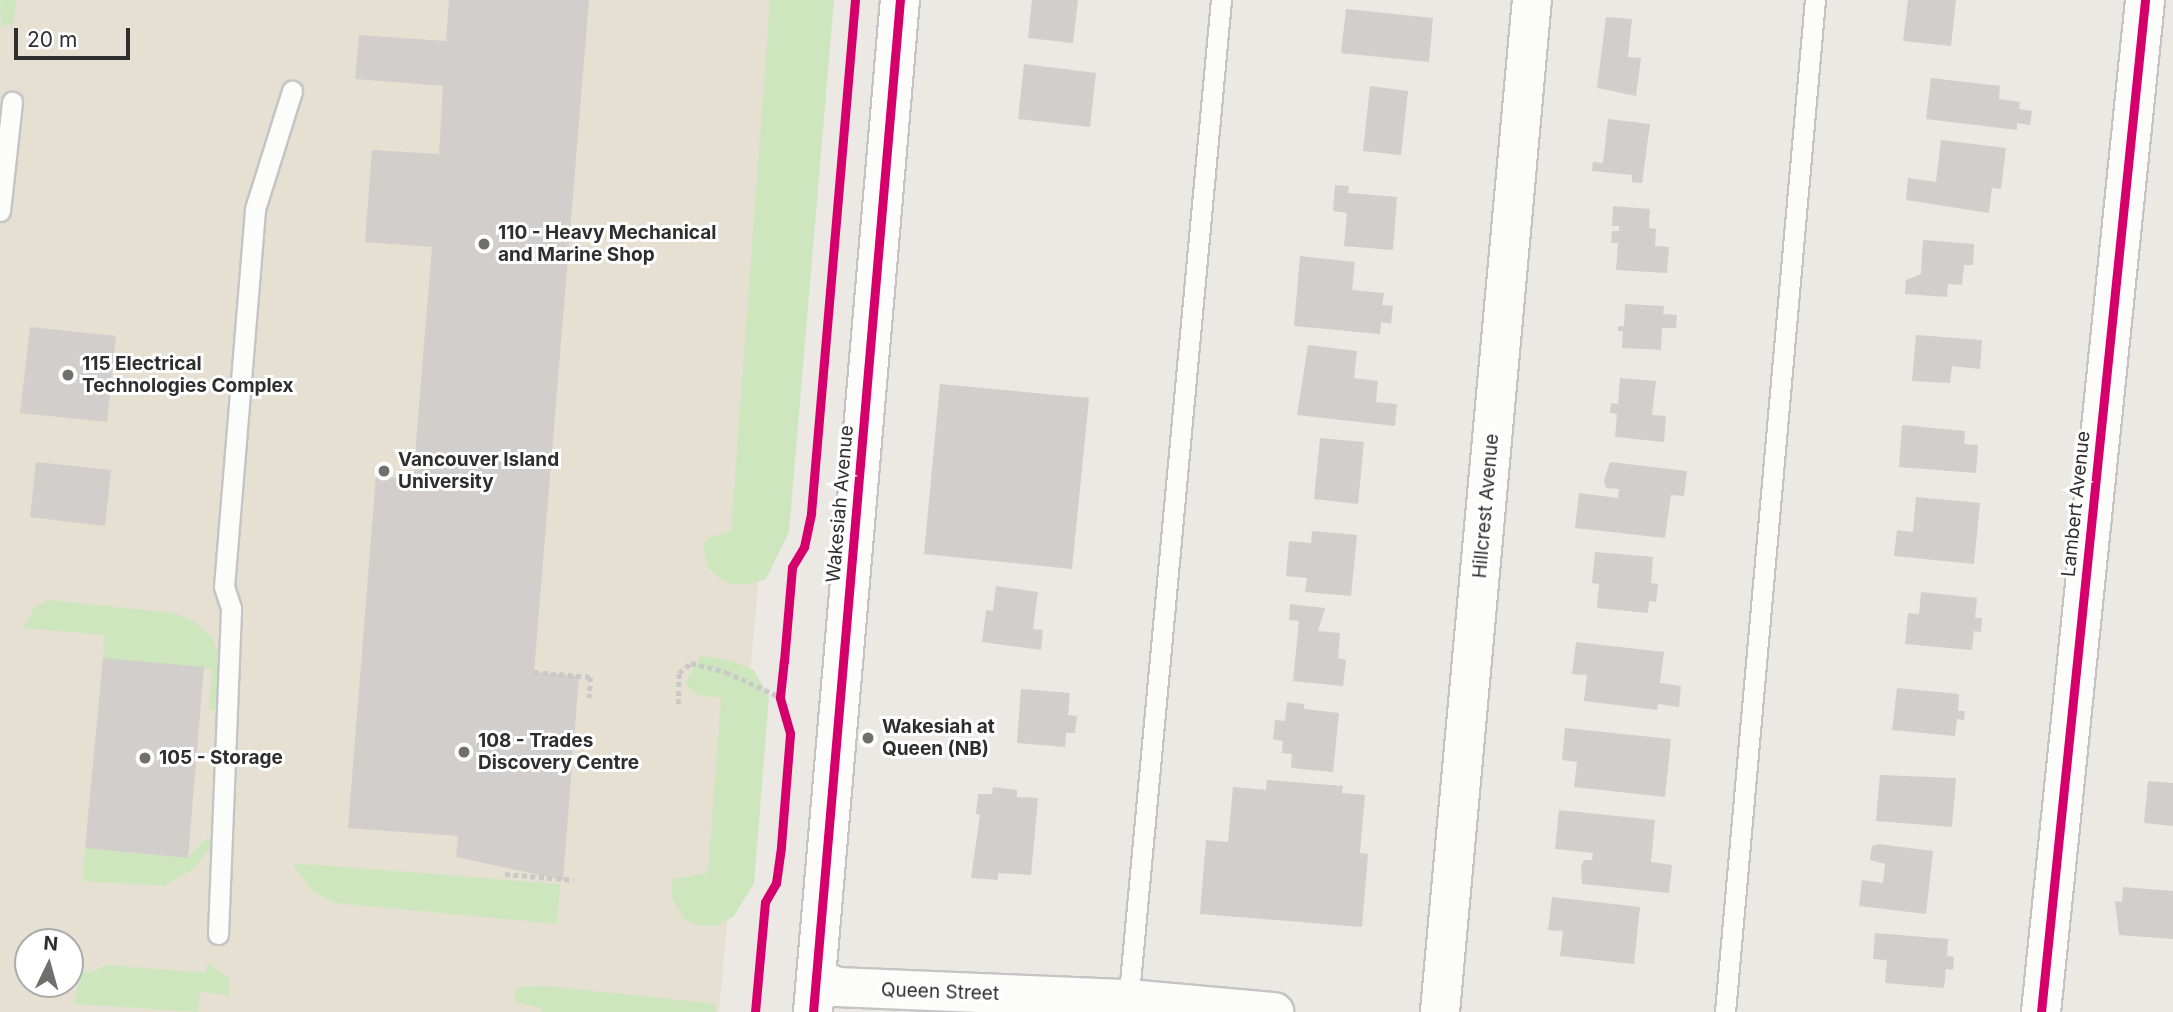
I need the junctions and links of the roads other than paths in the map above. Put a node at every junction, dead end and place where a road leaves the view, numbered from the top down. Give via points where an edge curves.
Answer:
1 (900, 0) edge
2 (1221, 0) edge
3 (1532, 0) edge
4 (1815, 0) edge
5 (2145, 0) edge
6 (292, 91) dead end
7 (12, 102) dead end
8 (0, 211) edge
9 (218, 934) dead end
10 (815, 995) edge
11 (1128, 1006) edge
12 (1274, 1012) edge
13 (1440, 1012) edge
14 (1725, 1012) edge
15 (2041, 1012) edge

1 - 10 street, Wakesiah Avenue
2 - 11 lane
3 - 13 street, Hillcrest Avenue
4 - 14 lane
5 - 15 street, Lambert Avenue
6 - 9 lane via 255,209 224,587 231,608
7 - 8 lane
10 - 11 street, Queen Street via 838,987
11 - 12 street, Queen Street

